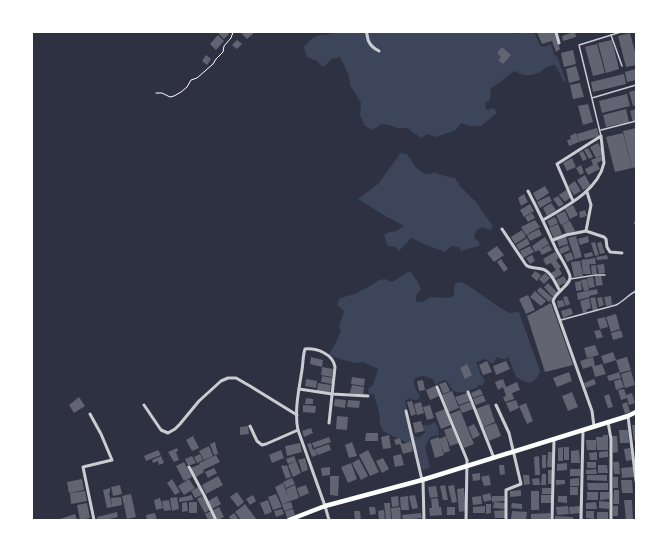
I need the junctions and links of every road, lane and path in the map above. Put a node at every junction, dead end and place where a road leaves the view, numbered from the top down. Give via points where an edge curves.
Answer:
1 (233, 32) edge
2 (366, 32) edge
3 (556, 32) edge
4 (621, 32) edge
5 (611, 35) junction
6 (558, 43) dead end
7 (379, 51) dead end
8 (622, 66) dead end
9 (636, 86) edge
10 (156, 93) dead end
11 (592, 98) junction
12 (636, 121) edge
13 (600, 130) junction
14 (601, 136) junction
15 (528, 191) dead end
16 (587, 192) junction
17 (573, 201) junction
18 (543, 220) junction
19 (502, 229) dead end
20 (586, 230) junction
21 (553, 240) junction
22 (622, 253) dead end
23 (605, 274) dead end
24 (570, 279) junction
25 (560, 291) junction
26 (636, 291) edge
27 (560, 320) junction
28 (437, 387) dead end
29 (299, 389) junction
30 (468, 392) dead end
31 (332, 394) junction
32 (368, 396) dead end
33 (144, 405) dead end
34 (496, 405) dead end
35 (406, 411) dead end
36 (636, 412) edge
37 (90, 414) dead end
38 (297, 415) junction
39 (628, 416) junction
40 (608, 422) junction
41 (329, 423) dead end
42 (250, 426) dead end
43 (594, 426) junction
44 (298, 430) junction
45 (584, 430) junction
46 (554, 439) junction
47 (514, 452) junction
48 (494, 458) junction
49 (467, 466) junction
50 (189, 467) dead end
51 (422, 480) junction
52 (636, 481) edge
53 (325, 506) junction
54 (94, 520) edge
55 (216, 520) edge
56 (289, 520) edge
57 (329, 520) edge
58 (424, 520) edge
59 (466, 520) edge
60 (506, 520) edge
61 (552, 520) edge
62 (581, 520) edge
63 (611, 520) edge

1 - 10 path via 224,46 224,52 181,92 170,97
2 - 7 street via 368,41
3 - 6 street
4 - 5 lane
5 - 8 lane
5 - 11 lane via 579,45
9 - 11 lane
11 - 13 lane
12 - 13 lane
13 - 14 lane
14 - 16 street via 604,167
14 - 17 street via 557,164
15 - 18 street
16 - 17 street
16 - 20 street via 591,205
17 - 18 street
18 - 21 street
19 - 25 street via 526,265 546,271
20 - 21 street
20 - 22 street via 604,237 610,252
21 - 24 street
23 - 24 lane
24 - 25 street
25 - 27 street via 553,299
26 - 27 lane via 616,306
27 - 43 street via 592,411
28 - 49 street via 467,460
29 - 31 street
29 - 31 street via 307,348 322,352 334,363
29 - 38 street
30 - 48 street
31 - 32 street
31 - 41 street
33 - 38 street via 161,430 168,433 175,429 199,401 221,381 236,378
34 - 47 street via 509,433
35 - 51 street
36 - 39 main road
37 - 54 street via 112,460 83,466
38 - 44 street
39 - 40 main road
39 - 52 street
40 - 43 main road
40 - 63 street via 611,439
42 - 44 street via 257,441 262,445
43 - 45 main road
44 - 53 street
45 - 46 main road
45 - 62 street
46 - 47 main road
46 - 61 street
47 - 48 main road
47 - 60 street via 521,484 506,490
48 - 49 main road
49 - 51 main road
49 - 59 street
50 - 55 street
51 - 53 main road
51 - 58 street
53 - 56 main road
53 - 57 street

